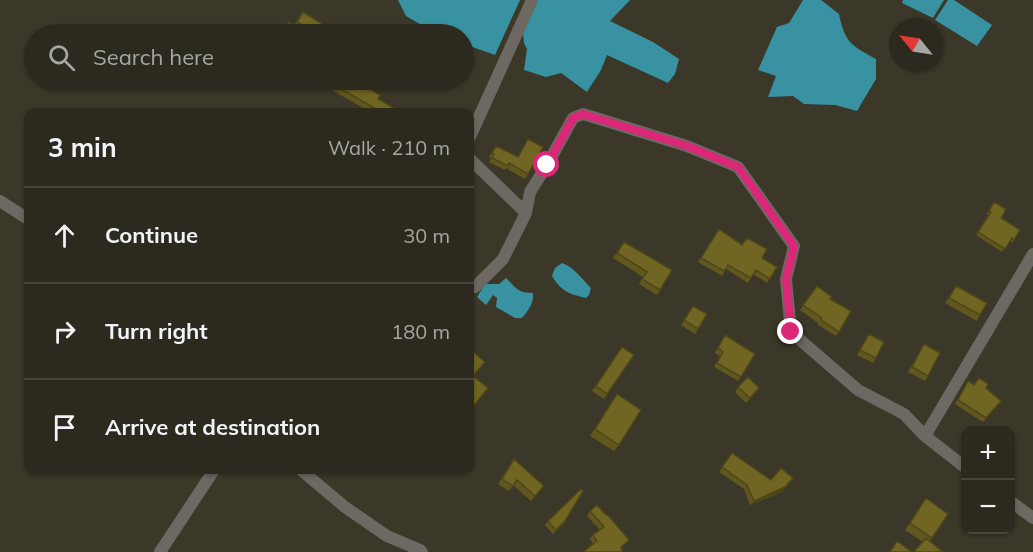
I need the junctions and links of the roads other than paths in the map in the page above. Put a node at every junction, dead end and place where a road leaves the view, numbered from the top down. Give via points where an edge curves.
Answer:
1 (532, 0) edge
2 (474, 128) edge
3 (474, 163) edge
4 (0, 201) edge
5 (526, 213) junction
6 (24, 216) edge
7 (1033, 254) edge
8 (474, 286) edge
9 (925, 436) junction
10 (961, 464) edge
11 (211, 474) edge
12 (306, 474) edge
13 (1015, 504) edge
14 (1033, 518) edge
15 (160, 552) edge
16 (422, 552) edge

1 - 2 street
3 - 5 street
4 - 6 street
5 - 8 street via 503,259
5 - 9 street via 530,192 573,118 583,114 687,146 738,167 794,246 786,279 791,332 858,390 904,414
7 - 9 street
9 - 10 street
11 - 15 street
12 - 16 street via 379,531
13 - 14 street

